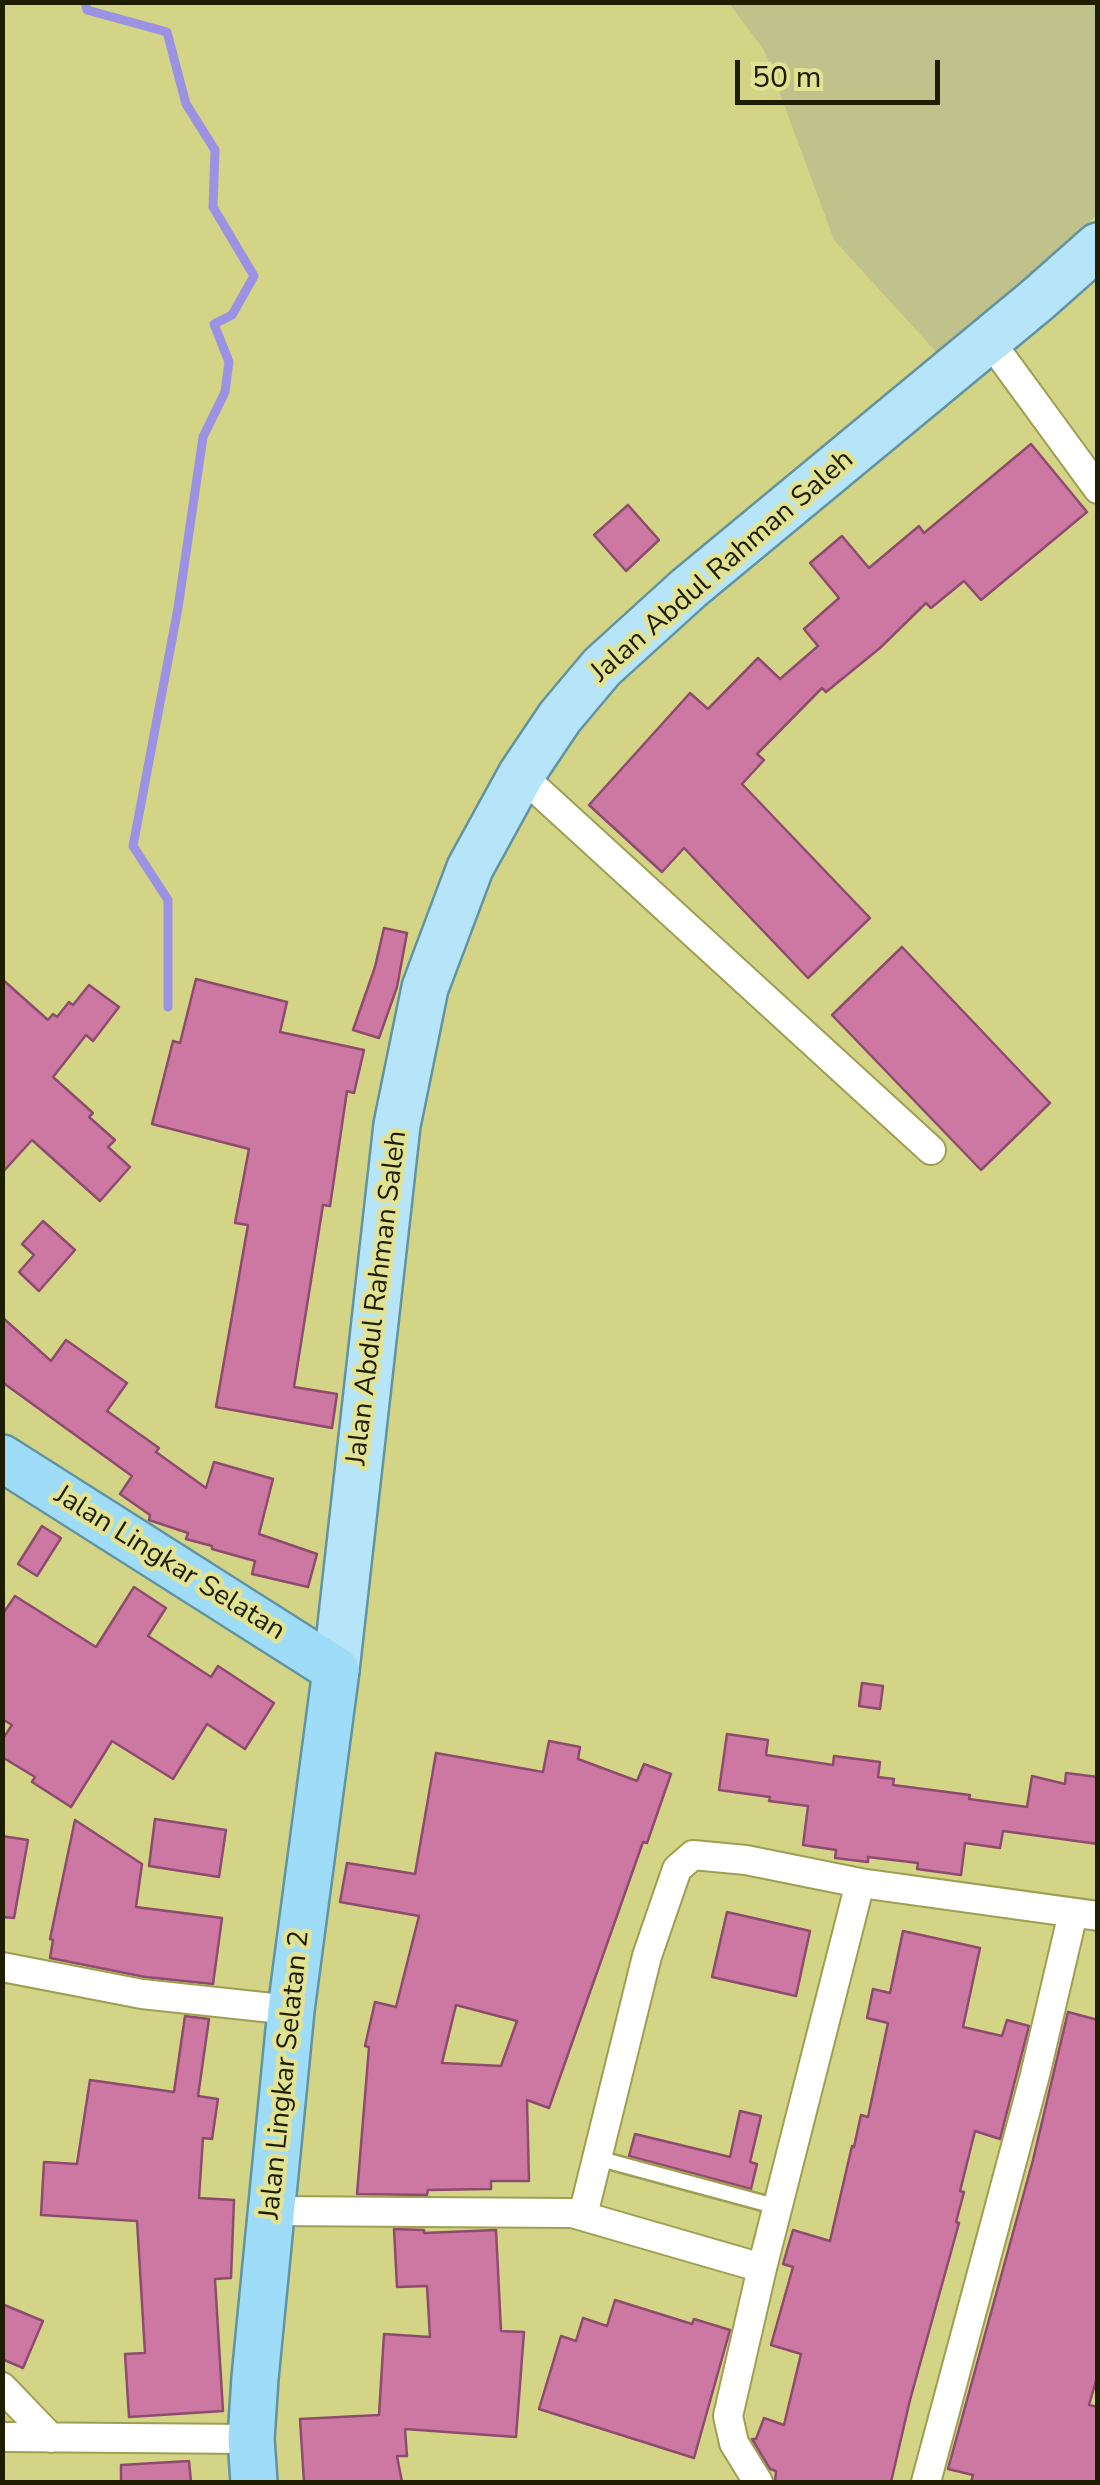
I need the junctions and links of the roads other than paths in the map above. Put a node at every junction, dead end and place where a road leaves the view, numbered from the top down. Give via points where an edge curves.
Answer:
1 (1098, 246) edge
2 (989, 340) junction
3 (1098, 489) edge
4 (521, 775) junction
5 (932, 1150) dead end
6 (2, 1458) edge
7 (336, 1670) junction
8 (860, 1882) junction
9 (1085, 1915) edge
10 (2, 1967) edge
11 (291, 2010) junction
12 (597, 2158) junction
13 (778, 2207) junction
14 (271, 2211) junction
15 (583, 2215) junction
16 (762, 2268) junction
17 (2, 2387) edge
18 (2, 2437) edge
19 (52, 2438) junction
20 (252, 2461) edge
21 (758, 2482) edge
22 (926, 2482) edge

1 - 2 main road, Jalan Abdul Rahman Saleh
2 - 3 street
2 - 4 main road, Jalan Abdul Rahman Saleh via 602,667
4 - 5 street
4 - 7 main road, Jalan Abdul Rahman Saleh via 470,868 425,988 397,1124
6 - 7 highway, Jalan Lingkar Selatan
7 - 11 highway, Jalan Lingkar Selatan 2
8 - 9 street
8 - 12 street via 746,1860 685,1859 647,1956
8 - 13 street
9 - 22 street
10 - 11 street via 142,1994
11 - 14 highway, Jalan Lingkar Selatan 2
12 - 13 lane
12 - 15 street
13 - 16 street
14 - 15 street
14 - 20 highway, Jalan Lingkar Selatan 2
15 - 16 street
16 - 21 street via 728,2416 734,2443
17 - 19 street
18 - 19 street
19 - 20 street

